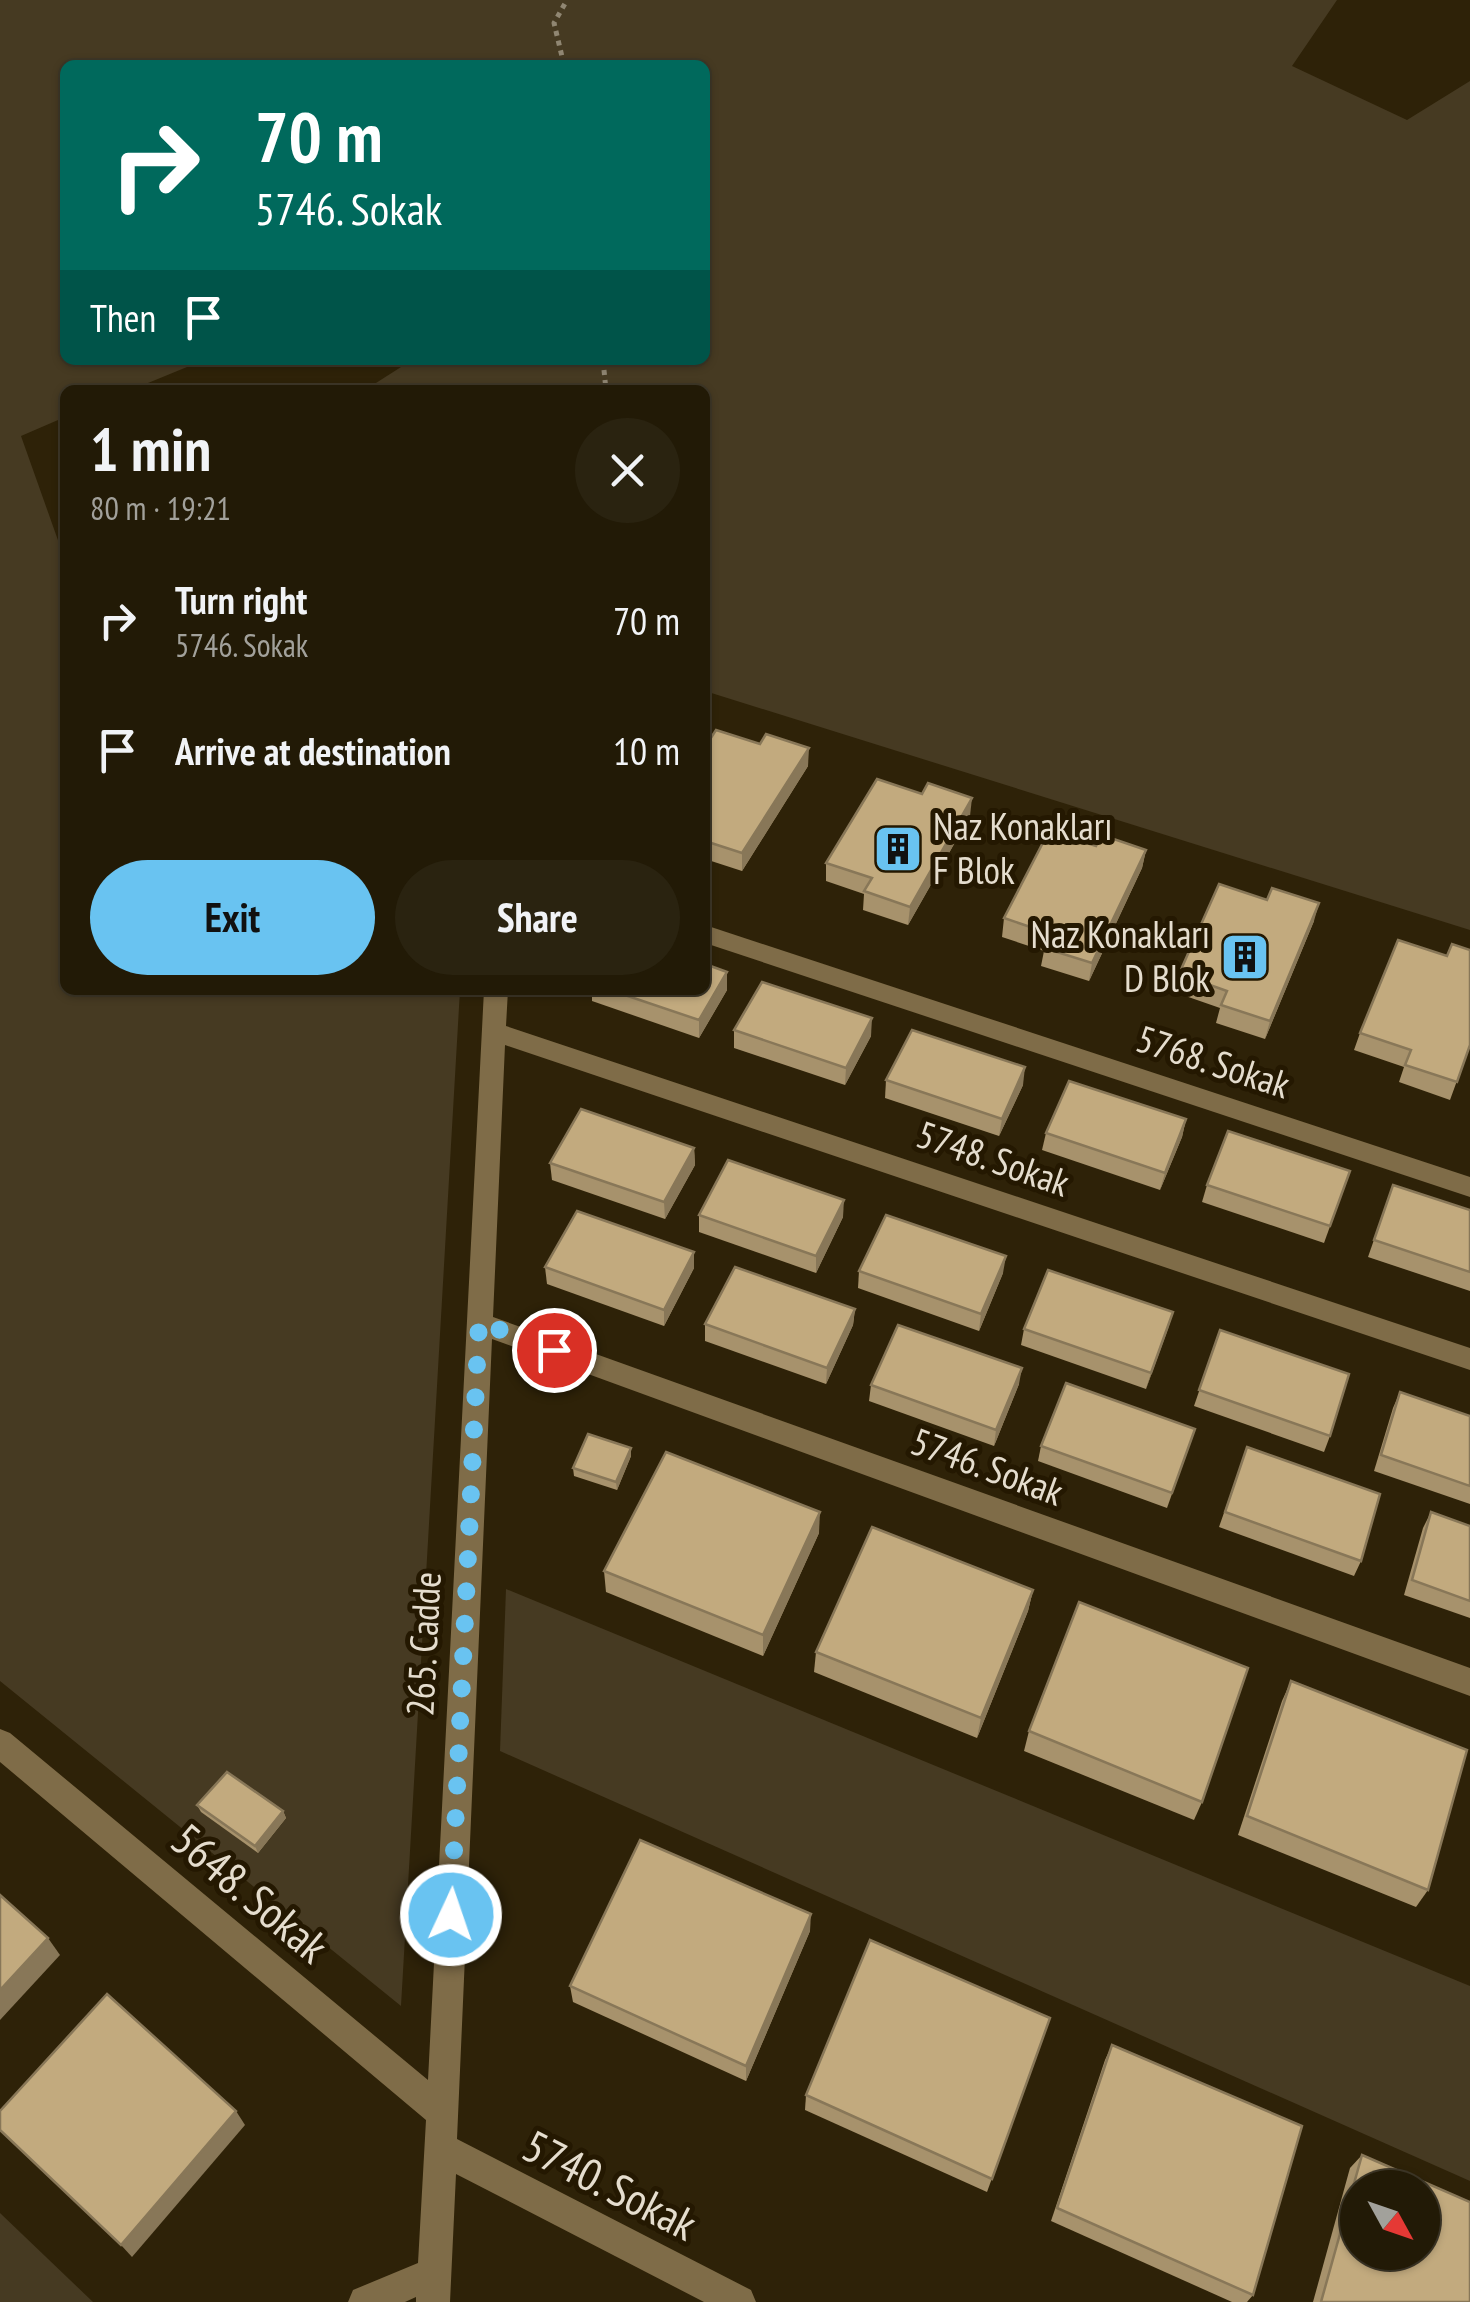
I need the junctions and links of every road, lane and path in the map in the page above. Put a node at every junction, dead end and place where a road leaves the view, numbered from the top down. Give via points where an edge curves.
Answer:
1 (567, 0) edge
2 (562, 60) edge
3 (710, 936) edge
4 (496, 995) edge
5 (492, 1031) junction
6 (1470, 1186) edge
7 (479, 1322) junction
8 (1470, 1359) edge
9 (1470, 1682) edge
10 (0, 1743) edge
11 (442, 2112) junction
12 (440, 2148) junction
13 (433, 2288) edge
14 (366, 2302) edge
15 (740, 2302) edge

1 - 2 path via 553,30
3 - 6 street, 5768. Sokak
4 - 5 street, 265. Cadde
5 - 7 street, 265. Cadde
5 - 8 street, 5748. Sokak
7 - 9 street, 5746. Sokak
7 - 11 street, 265. Cadde
10 - 11 street, 5648. Sokak
11 - 12 street, 265. Cadde
12 - 13 street, 265. Cadde
12 - 15 street, 5740. Sokak
13 - 14 street

